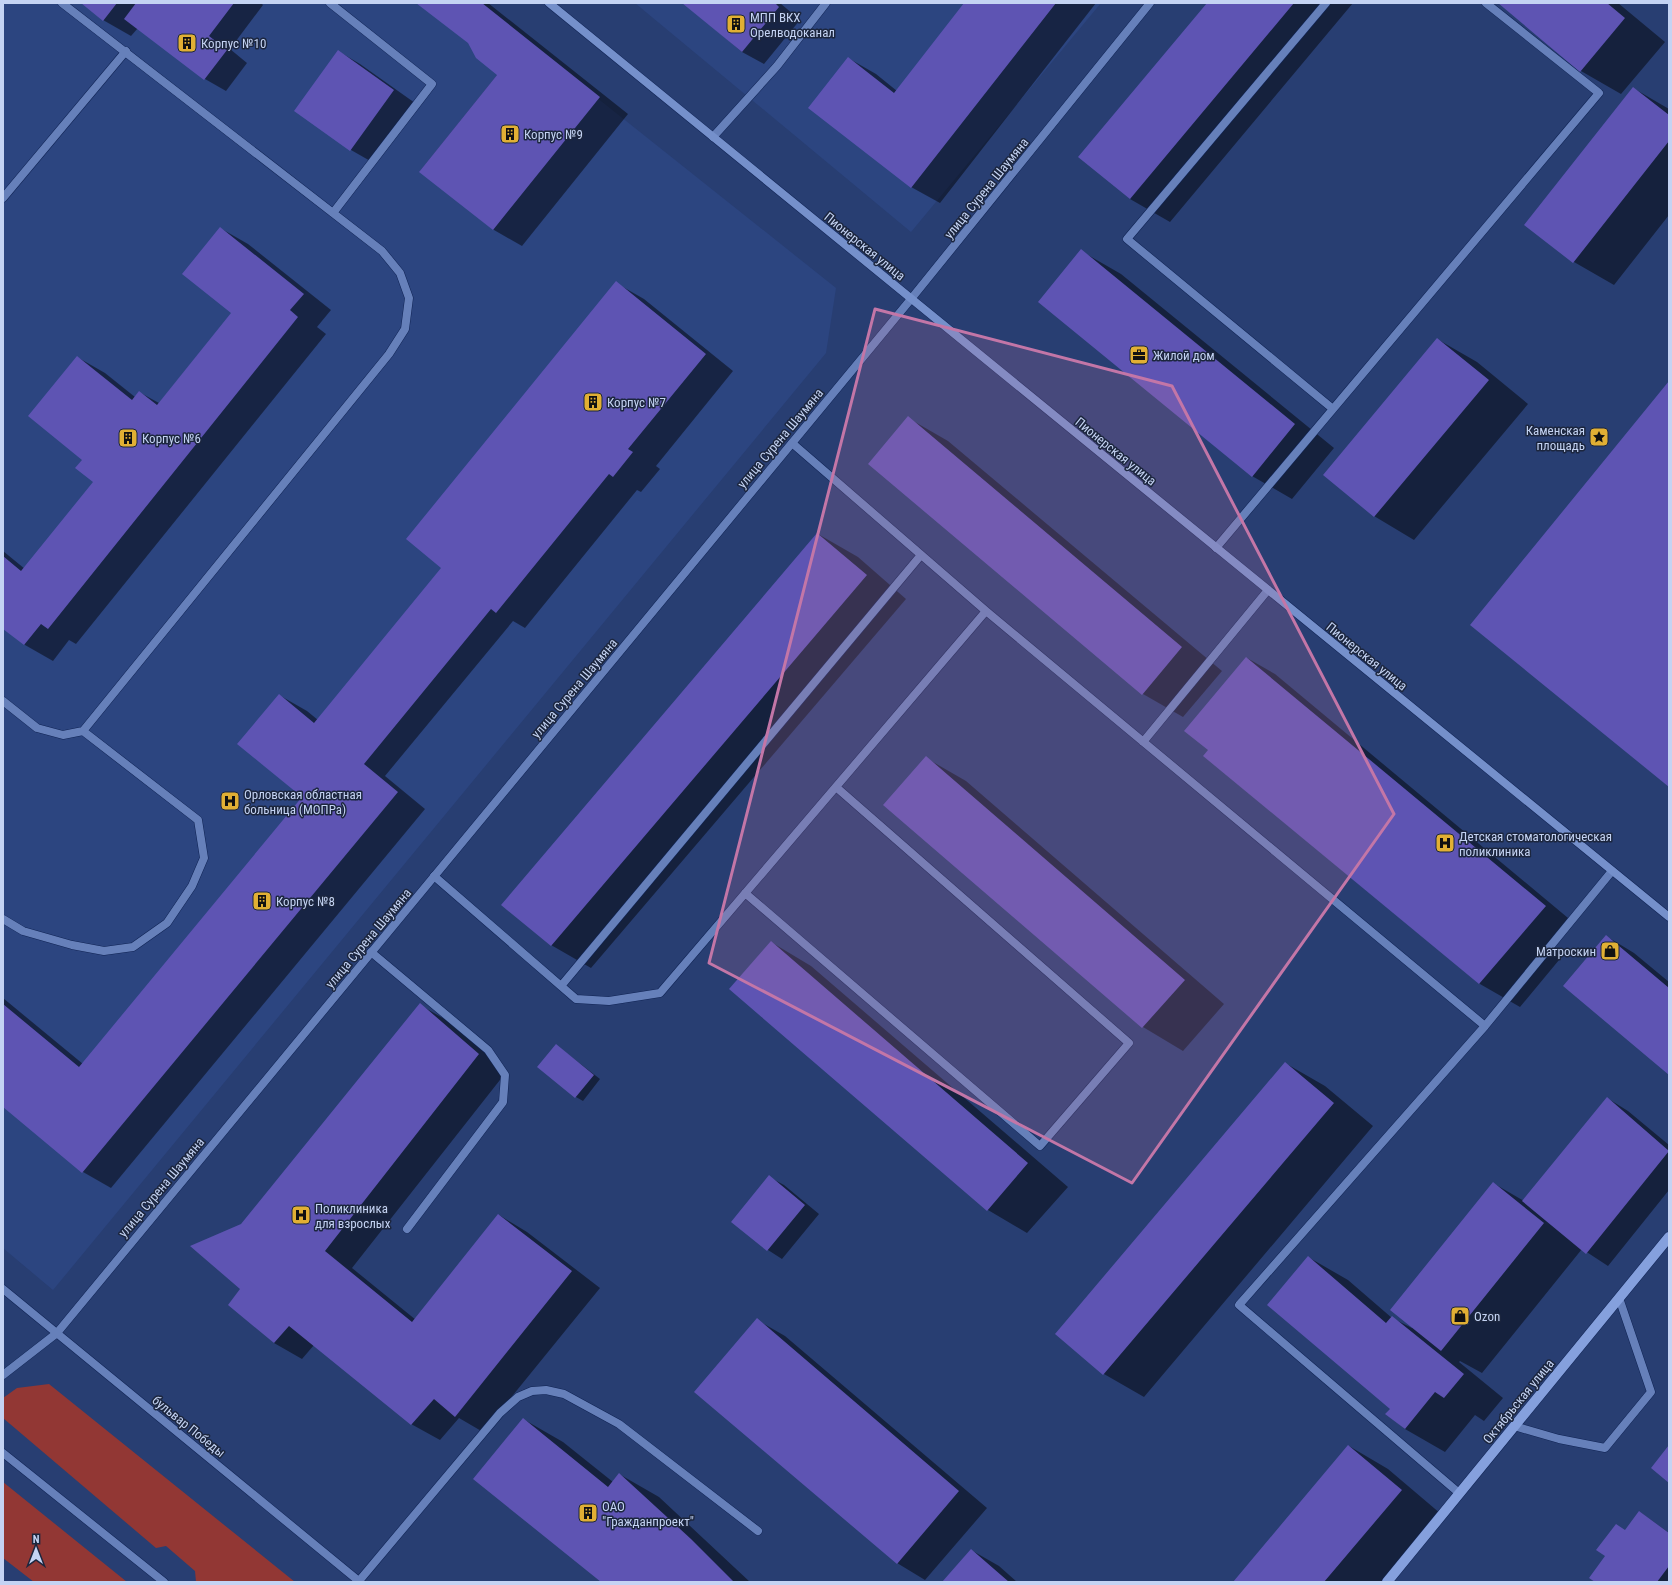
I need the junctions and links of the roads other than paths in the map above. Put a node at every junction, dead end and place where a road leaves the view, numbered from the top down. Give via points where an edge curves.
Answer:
1 (62, 3) edge
2 (330, 3) edge
3 (549, 3) edge
4 (826, 3) edge
5 (1150, 3) edge
6 (1326, 3) edge
7 (1486, 3) edge
8 (126, 51) junction
9 (713, 137) junction
10 (3, 198) edge
11 (332, 213) junction
12 (911, 299) junction
13 (1333, 409) junction
14 (792, 443) junction
15 (1216, 548) junction
16 (921, 555) junction
17 (1268, 590) junction
18 (986, 611) junction
19 (3, 701) edge
20 (83, 731) junction
21 (1143, 742) junction
22 (836, 787) junction
23 (1612, 871) junction
24 (434, 876) junction
25 (746, 893) junction
26 (1669, 917) edge
27 (3, 919) edge
28 (371, 952) junction
29 (561, 986) junction
30 (1485, 1026) junction
31 (407, 1229) dead end
32 (1669, 1237) edge
33 (3, 1289) edge
34 (1619, 1298) junction
35 (57, 1333) junction
36 (3, 1375) edge
37 (1514, 1426) junction
38 (3, 1453) edge
39 (1459, 1493) junction
40 (758, 1531) dead end
41 (359, 1581) edge
42 (164, 1582) edge
43 (1386, 1582) edge

1 - 8 street
2 - 11 street via 432,84
3 - 9 main road, Пионерская улица
4 - 9 street via 759,87
5 - 12 street, улица Сурена Шаумяна
6 - 13 street via 1127,239
7 - 13 street via 1599,93
8 - 10 street
8 - 11 street
9 - 12 main road, Пионерская улица
11 - 20 street via 382,251 400,273 409,298 405,329 389,354
12 - 14 street, улица Сурена Шаумяна
12 - 15 main road, Пионерская улица
13 - 15 street
14 - 16 street
14 - 24 street, улица Сурена Шаумяна
15 - 17 main road, Пионерская улица
16 - 18 street
16 - 29 street
17 - 21 street
17 - 23 main road, Пионерская улица
18 - 21 street
18 - 22 street
19 - 20 street via 37,728 63,735
20 - 27 street via 198,820 204,858 192,886 167,923 133,947 104,951 72,945 23,931
21 - 30 street
22 - 25 street
22 - 25 street via 1129,1043 1040,1146
23 - 26 main road, Пионерская улица
23 - 30 street
24 - 28 street, улица Сурена Шаумяна
24 - 29 street
25 - 29 street via 660,993 610,1001 576,999
28 - 31 street via 488,1050 505,1075 503,1102
28 - 35 street, улица Сурена Шаумяна
30 - 39 street via 1239,1305
32 - 34 main road, Октябрьская улица
33 - 35 street, бульвар Победы
34 - 37 main road, Октябрьская улица
34 - 37 street via 1651,1392 1605,1448 1559,1439
35 - 36 street, улица Сурена Шаумяна
35 - 41 street, бульвар Победы
37 - 39 main road, Октябрьская улица
38 - 42 street
39 - 43 main road, Октябрьская улица
40 - 41 street via 618,1424 564,1394 546,1390 532,1391 518,1397 500,1413

